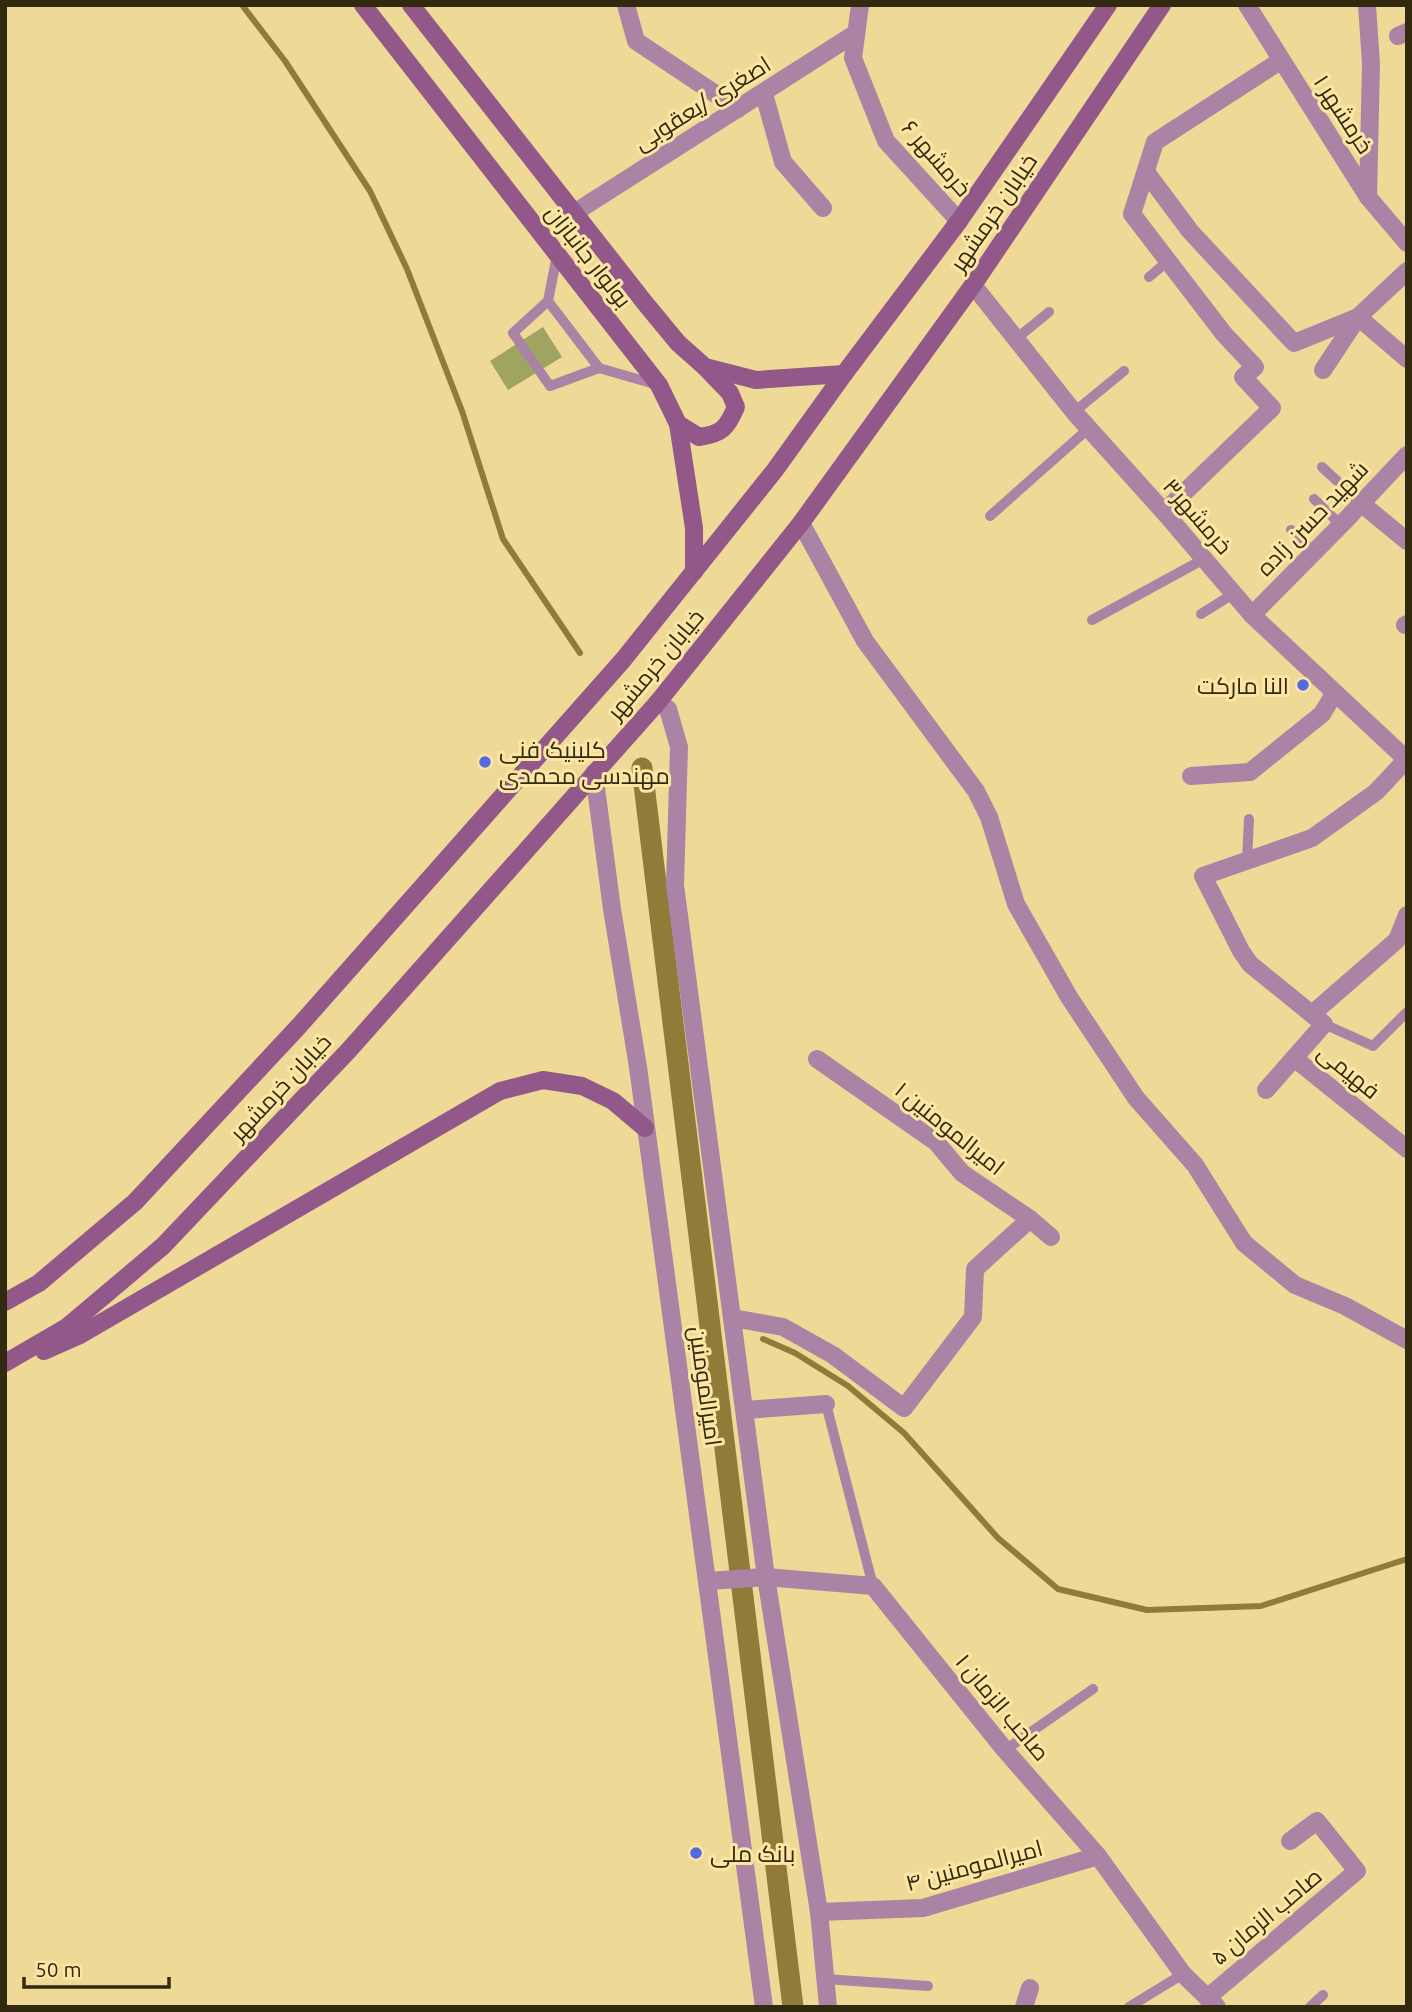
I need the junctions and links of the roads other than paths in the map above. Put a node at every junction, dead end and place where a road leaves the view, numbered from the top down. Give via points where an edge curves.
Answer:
1 (363, 5) edge
2 (411, 5) edge
3 (626, 5) edge
4 (860, 5) edge
5 (1108, 5) edge
6 (1162, 5) edge
7 (1367, 5) edge
8 (1249, 6) edge
9 (856, 33) junction
10 (1280, 61) junction
11 (764, 94) junction
12 (738, 108) junction
13 (1146, 172) junction
14 (1368, 197) junction
15 (823, 208) dead end
16 (574, 213) junction
17 (960, 220) junction
18 (1407, 243) edge
19 (557, 254) junction
20 (1168, 261) junction
21 (1407, 271) edge
22 (1149, 277) dead end
23 (973, 285) junction
24 (548, 301) junction
25 (1049, 312) dead end
26 (1358, 317) junction
27 (1016, 339) junction
28 (1407, 359) edge
29 (705, 367) junction
30 (598, 368) junction
31 (1323, 370) dead end
32 (1124, 371) dead end
33 (844, 374) junction
34 (659, 385) junction
35 (1073, 412) junction
36 (678, 424) junction
37 (1088, 429) junction
38 (1407, 455) edge
39 (1322, 467) dead end
40 (1314, 499) dead end
41 (1362, 503) junction
42 (1164, 512) junction
43 (990, 516) dead end
44 (801, 523) junction
45 (1341, 525) junction
46 (1291, 530) dead end
47 (1407, 541) edge
48 (1314, 552) junction
49 (1204, 559) junction
50 (694, 572) junction
51 (1233, 594) junction
52 (1201, 614) dead end
53 (1252, 615) junction
54 (1092, 620) dead end
55 (1334, 694) junction
56 (658, 702) junction
57 (1407, 759) edge
58 (594, 773) junction
59 (1191, 776) dead end
60 (1249, 818) dead end
61 (1247, 860) junction
62 (1407, 915) edge
63 (1407, 1012) edge
64 (1318, 1019) junction
65 (1294, 1058) junction
66 (817, 1059) dead end
67 (1266, 1090) dead end
68 (645, 1128) junction
69 (1407, 1149) edge
70 (1030, 1219) junction
71 (1051, 1237) dead end
72 (5, 1303) edge
73 (733, 1318) junction
74 (1407, 1340) edge
75 (5, 1365) edge
76 (826, 1404) joint
77 (746, 1410) junction
78 (766, 1577) junction
79 (708, 1581) junction
80 (873, 1586) junction
81 (1093, 1689) dead end
82 (1005, 1750) junction
83 (1290, 1842) dead end
84 (1098, 1857) junction
85 (819, 1912) junction
86 (1183, 1974) junction
87 (824, 1979) junction
88 (928, 1986) dead end
89 (1030, 1988) dead end
90 (1323, 1995) dead end
91 (1212, 2002) edge
92 (764, 2007) edge
93 (828, 2007) edge
94 (1024, 2007) edge
95 (1129, 2007) edge
96 (1310, 2007) edge

1 - 19 main road, بولوار جانبازان
2 - 16 main road, بولوار جانبازان
3 - 12 street via 636,40
4 - 9 street, خرمشهر ۶
5 - 17 main road, خیابان خرمشهر
6 - 23 main road, خیابان خرمشهر
7 - 14 street via 1371,64
8 - 10 street, خرمشهر ۱
9 - 11 street, اصغری /یعقوبی
9 - 17 street, خرمشهر ۶ via 853,58 886,141
10 - 13 street via 1155,142
10 - 14 street, خرمشهر ۱
11 - 12 street, اصغری /یعقوبی
11 - 15 street via 783,162
12 - 16 street, اصغری /یعقوبی
13 - 20 street via 1132,214
13 - 26 street via 1191,231 1294,343
14 - 18 street, خرمشهر ۱
16 - 29 main road, بولوار جانبازان via 678,343
17 - 33 main road, خیابان خرمشهر
19 - 24 lane
19 - 34 main road, بولوار جانبازان
20 - 22 lane
20 - 42 street via 1255,367 1243,377 1272,408
21 - 26 street
23 - 27 street, خرمشهر۳
23 - 44 main road, خیابان خرمشهر
24 - 30 lane
24 - 30 lane via 513,333 550,386
25 - 27 lane
26 - 28 street
26 - 31 street
27 - 35 street, خرمشهر۳
29 - 33 main road, بولوار جانبازان via 756,380
29 - 36 main road via 730,393 736,407 729,424 714,435 699,438
30 - 34 lane
32 - 35 lane
33 - 50 main road, خیابان خرمشهر
34 - 36 main road, بولوار جانبازان
35 - 37 street, خرمشهر۳
36 - 50 main road, بولوار جانبازان via 694,528
37 - 42 street, خرمشهر۳
37 - 43 lane
38 - 41 street, شهید حسن زاده
39 - 41 lane
40 - 45 lane
41 - 45 street, شهید حسن زاده
41 - 47 street
42 - 49 street, خرمشهر۳
44 - 56 main road, خیابان خرمشهر
44 - 74 street via 865,641 979,797 1021,914 1136,1098 1195,1165 1244,1243 1295,1285
45 - 48 street, شهید حسن زاده
46 - 48 lane
48 - 53 street, شهید حسن زاده
49 - 51 street, خرمشهر۳
49 - 54 lane
50 - 72 main road, خیابان خرمشهر via 623,660 434,874 135,1202 39,1283
51 - 52 lane
51 - 53 street, خرمشهر۳
53 - 55 street, خرمشهر۳
55 - 57 street, خرمشهر۳
55 - 59 street via 1322,714 1250,772
56 - 58 main road, خیابان خرمشهر
56 - 73 street via 668,709 679,747 675,885
57 - 61 street via 1376,792 1312,838
58 - 68 street, امیرالمومنین
58 - 75 main road, خیابان خرمشهر via 349,1050 163,1246 67,1327
60 - 61 lane
61 - 64 street via 1203,876 1250,964
62 - 64 street via 1398,940
63 - 64 lane via 1373,1046
64 - 65 street
65 - 67 street
65 - 69 street, فهیمی
66 - 70 street, امیرالمومنین ۱ via 936,1142 962,1173
68 - 75 main road via 614,1101 582,1086 543,1080 500,1091 80,1335
68 - 79 street, امیرالمومنین
70 - 71 street, امیرالمومنین ۱
70 - 73 street via 975,1269 973,1317 904,1408 833,1355 783,1327
73 - 77 street
76 - 77 street
76 - 80 lane
77 - 78 street
78 - 79 street
78 - 80 street
78 - 85 street
79 - 92 street, امیرالمومنین
80 - 82 street, صاحب الزمان ۱
81 - 82 lane
82 - 84 street, صاحب الزمان ۱
83 - 91 street, صاحب الزمان ۵ via 1317,1821 1357,1871
84 - 85 street, امیرالمومنین ۴ via 923,1908
84 - 86 street, صاحب الزمان ۱
85 - 87 street
86 - 91 street, صاحب الزمان ۱
86 - 95 lane
87 - 88 lane
87 - 93 street
89 - 94 street
90 - 96 lane

